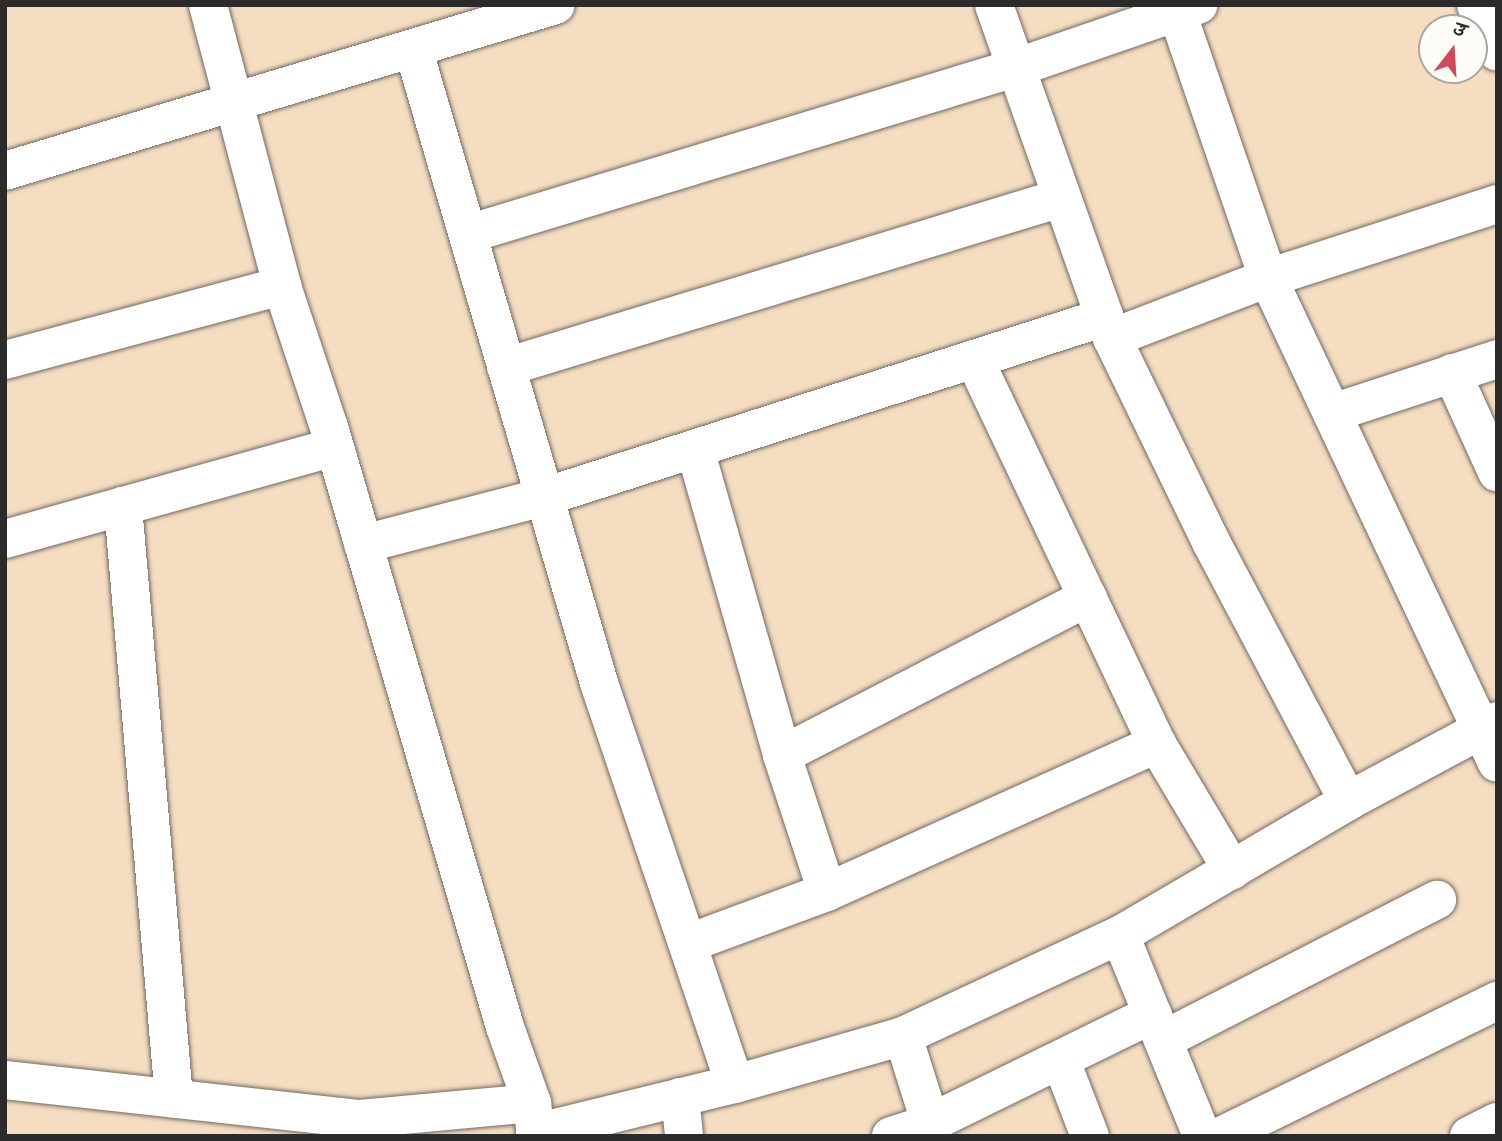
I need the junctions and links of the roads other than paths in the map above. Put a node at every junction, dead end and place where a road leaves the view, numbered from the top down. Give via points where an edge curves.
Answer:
1 (208, 5) edge
2 (556, 5) edge
3 (994, 5) edge
4 (1476, 5) edge
5 (1188, 9) edge
6 (413, 48) junction
7 (1497, 52) edge
8 (1015, 68) junction
9 (235, 104) junction
10 (5, 171) edge
11 (1062, 198) junction
12 (1497, 204) edge
13 (468, 234) junction
14 (1268, 278) junction
15 (282, 285) junction
16 (1109, 327) junction
17 (974, 359) junction
18 (1497, 359) edge
19 (5, 360) edge
20 (506, 367) junction
21 (1452, 373) junction
22 (1332, 412) junction
23 (334, 447) junction
24 (695, 449) junction
25 (1497, 472) edge
26 (544, 498) junction
27 (122, 506) junction
28 (5, 539) edge
29 (363, 544) junction
30 (1088, 597) junction
31 (1489, 725) edge
32 (1157, 744) junction
33 (782, 755) junction
34 (1497, 763) edge
35 (1348, 801) junction
36 (1232, 870) junction
37 (827, 892) junction
38 (1437, 900) dead end
39 (1120, 935) junction
40 (689, 943) junction
41 (1497, 1001) edge
42 (1158, 1027) junction
43 (903, 1036) junction
44 (1061, 1061) junction
45 (5, 1080) edge
46 (735, 1084) junction
47 (680, 1097) junction
48 (174, 1098) junction
49 (1497, 1122) edge
50 (534, 1124) edge
51 (360, 1127) edge
52 (928, 1130) edge
53 (684, 1136) edge
54 (891, 1136) edge
55 (1090, 1136) edge
56 (1202, 1136) edge
57 (1221, 1136) edge
58 (1469, 1136) edge

1 - 9 street
2 - 6 street
3 - 8 street
4 - 7 street
5 - 8 street
5 - 14 street
6 - 9 street
6 - 13 street
8 - 11 street
8 - 13 street
9 - 10 street
9 - 15 street
11 - 16 street
11 - 20 street
12 - 14 street
13 - 20 street
14 - 16 street
14 - 22 street
15 - 19 street
15 - 23 street
16 - 17 street
16 - 35 street via 1211,542
17 - 24 street
17 - 30 street
18 - 21 street
20 - 26 street
21 - 22 street
21 - 25 street
22 - 31 street
23 - 27 street
23 - 29 street
24 - 26 street
24 - 33 street
26 - 29 street
26 - 40 street via 599,683
27 - 28 street
27 - 48 street
29 - 50 street
30 - 32 street
30 - 33 street
31 - 34 street
31 - 35 street
32 - 36 street
32 - 37 street
33 - 37 street
35 - 36 street
36 - 39 street
37 - 40 street
38 - 42 street
39 - 42 street
39 - 43 street
40 - 46 street
41 - 57 street
42 - 44 street
42 - 56 street
43 - 46 street
43 - 52 street
44 - 52 street
44 - 55 street
45 - 48 street
46 - 47 street
47 - 50 street
47 - 53 street
48 - 51 street
49 - 58 street
50 - 51 street
52 - 54 street

